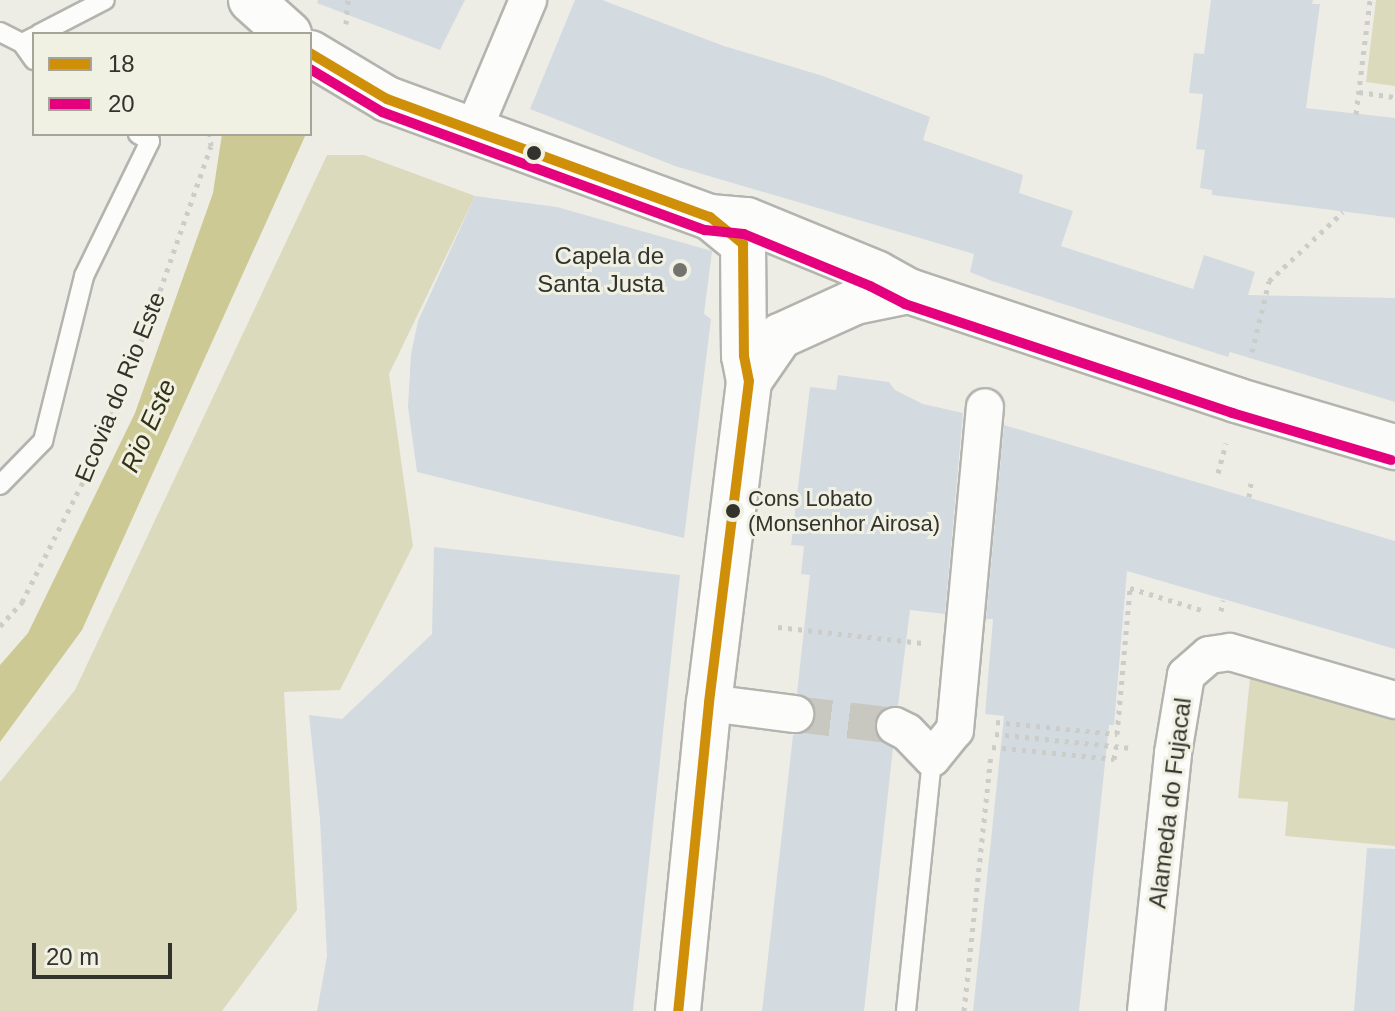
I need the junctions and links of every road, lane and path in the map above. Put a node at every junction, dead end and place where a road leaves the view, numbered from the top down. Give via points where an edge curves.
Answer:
1 (105, 0) edge
2 (528, 0) edge
3 (1370, 0) edge
4 (254, 2) edge
5 (0, 32) edge
6 (43, 32) edge
7 (287, 32) edge
8 (28, 40) edge
9 (312, 54) edge
10 (1359, 92) junction
11 (1395, 97) edge
12 (1356, 114) dead end
13 (473, 131) junction
14 (141, 136) edge
15 (210, 136) edge
16 (1343, 212) dead end
17 (710, 217) junction
18 (909, 291) junction
19 (1252, 352) dead end
20 (749, 381) junction
21 (985, 407) dead end
22 (1226, 442) dead end
23 (1395, 447) edge
24 (1218, 473) dead end
25 (1251, 483) dead end
26 (0, 485) edge
27 (1249, 497) dead end
28 (0, 626) edge
29 (778, 627) dead end
30 (963, 648) junction
31 (1224, 652) junction
32 (1395, 700) edge
33 (709, 703) junction
34 (795, 714) tunnel mouth
35 (895, 726) tunnel mouth
36 (971, 731) junction
37 (932, 758) junction
38 (678, 1011) edge
39 (906, 1011) edge
40 (964, 1011) edge
41 (1146, 1011) edge

1 - 6 lane
2 - 13 street
3 - 10 path
4 - 7 main road
5 - 8 lane
9 - 13 main road via 387,99
10 - 11 path
10 - 12 path
13 - 17 main road
14 - 26 lane via 150,141 84,276 43,441
15 - 28 path, Ecovia do Rio Este via 150,319 93,462 22,602
16 - 19 path via 1269,281
17 - 18 main road via 747,220
17 - 20 main road via 743,244
18 - 20 main road via 855,302 780,336
18 - 23 main road
20 - 33 main road
21 - 30 street
22 - 24 path
25 - 27 path
29 - 30 path
30 - 36 street
31 - 32 street
31 - 36 path via 1220,615 1130,588 1117,734 987,721
31 - 41 street, Alameda do Fujacal via 1209,655 1186,675
33 - 34 street
33 - 38 main road
35 - 37 street
36 - 37 street
36 - 40 path via 1116,747 1114,759 992,747
37 - 39 lane

